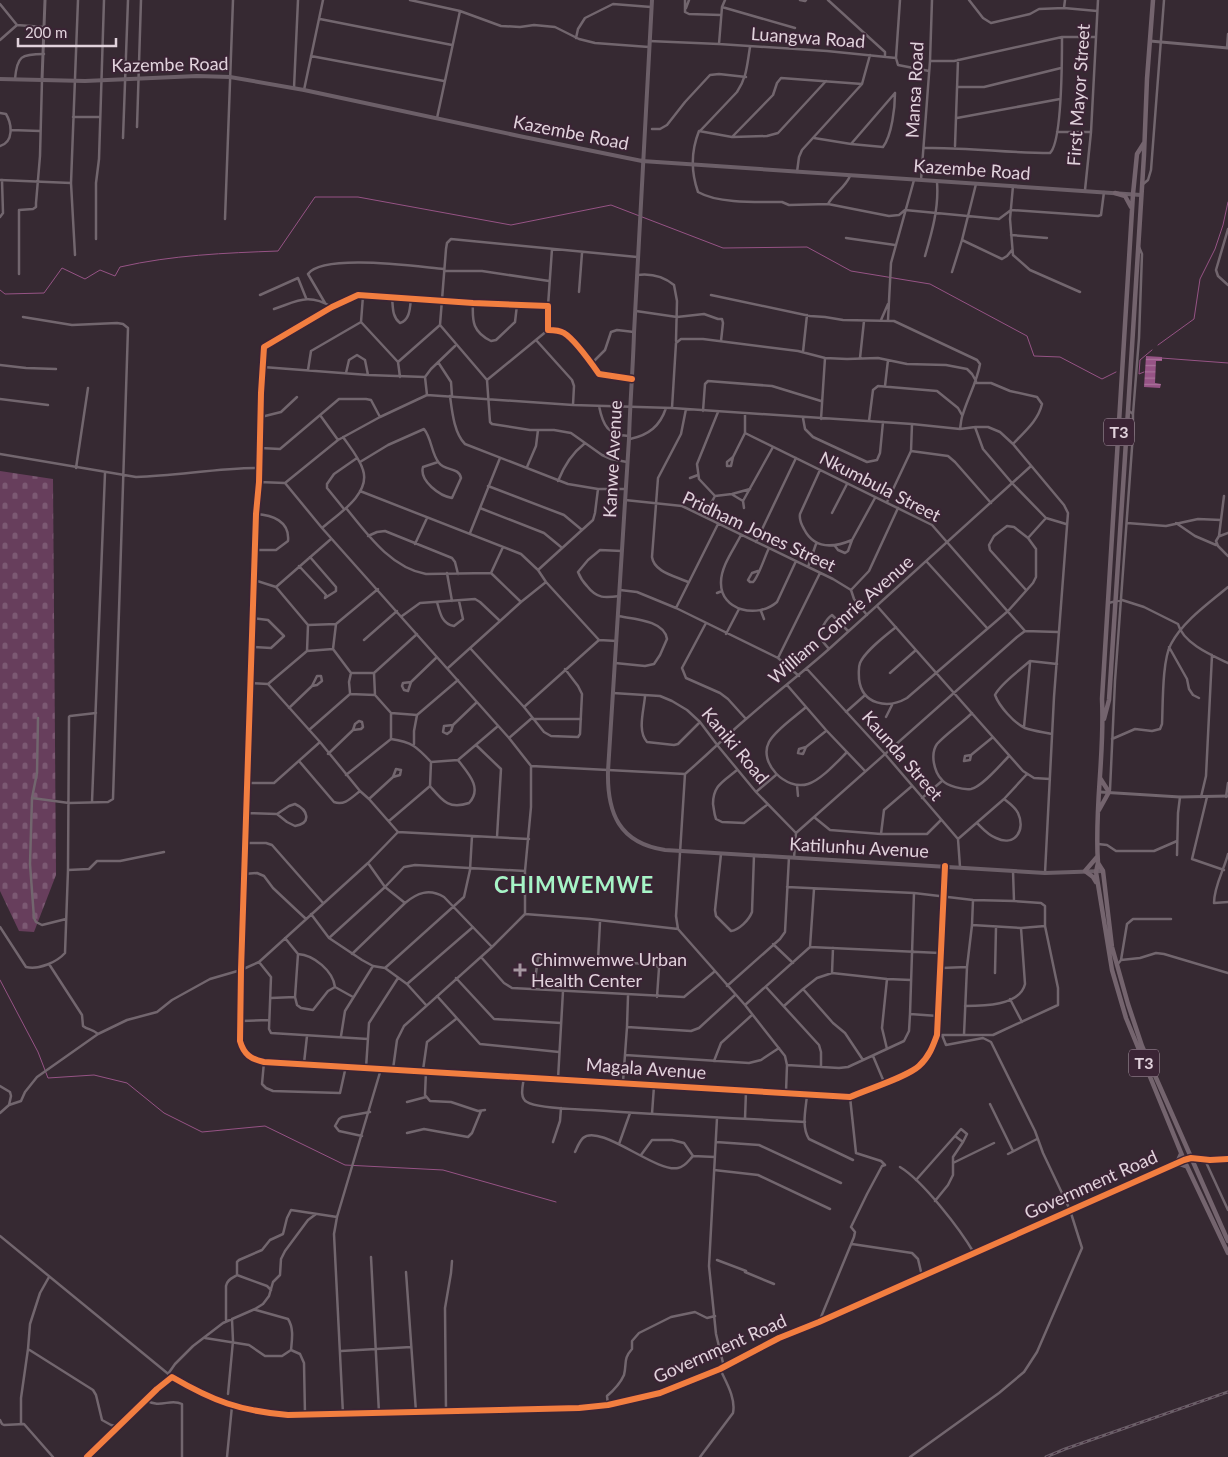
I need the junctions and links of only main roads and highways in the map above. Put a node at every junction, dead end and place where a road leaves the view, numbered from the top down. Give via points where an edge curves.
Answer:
1 (652, 0) edge
2 (1153, 0) edge
3 (0, 78) edge
4 (1144, 143) junction
5 (642, 161) junction
6 (1134, 184) junction
7 (1115, 193) junction
8 (1126, 194) junction
9 (1133, 194) junction
10 (1141, 196) junction
11 (1132, 210) junction
12 (1103, 724) junction
13 (1100, 778) junction
14 (1099, 812) junction
15 (620, 826) joint
16 (1098, 856) junction
17 (1098, 863) junction
18 (1085, 871) junction
19 (1103, 871) junction
20 (1096, 872) junction
21 (1097, 883) junction
22 (1181, 1152) junction
23 (1187, 1167) junction
24 (1228, 1241) edge
25 (1228, 1253) edge

1 - 5 main road, Kanwe Avenue
2 - 4 highway, T3
3 - 5 main road, Kazembe Road via 74,81 230,77
4 - 6 highway, T3 via 1137,154
4 - 10 highway, T3
5 - 7 main road, Kazembe Road
5 - 15 main road, Kanwe Avenue via 628,462 608,770 608,797
6 - 8 highway
6 - 9 highway, T3
7 - 8 main road, Kazembe Road
7 - 11 highway via 1125,196
8 - 9 main road, Kazembe Road
9 - 10 main road, Kazembe Road
9 - 11 highway, T3
10 - 12 highway, T3 via 1109,700
11 - 12 highway, T3
12 - 13 highway, T3
13 - 14 highway, T3
13 - 14 highway via 1110,792
14 - 16 highway, T3
15 - 18 main road, Katilunhu Avenue via 640,843 681,852 1045,873
16 - 17 highway, T3
16 - 18 highway
17 - 19 highway, T3
17 - 20 highway, T3
18 - 20 main road, Katilunhu Avenue
18 - 21 highway
19 - 20 main road, Katilunhu Avenue
19 - 24 highway, T3 via 1116,966 1142,1046
20 - 21 highway, T3
21 - 22 highway, T3 via 1118,994 1134,1041
22 - 23 highway, T3
22 - 23 highway via 1177,1164
23 - 25 highway, T3

